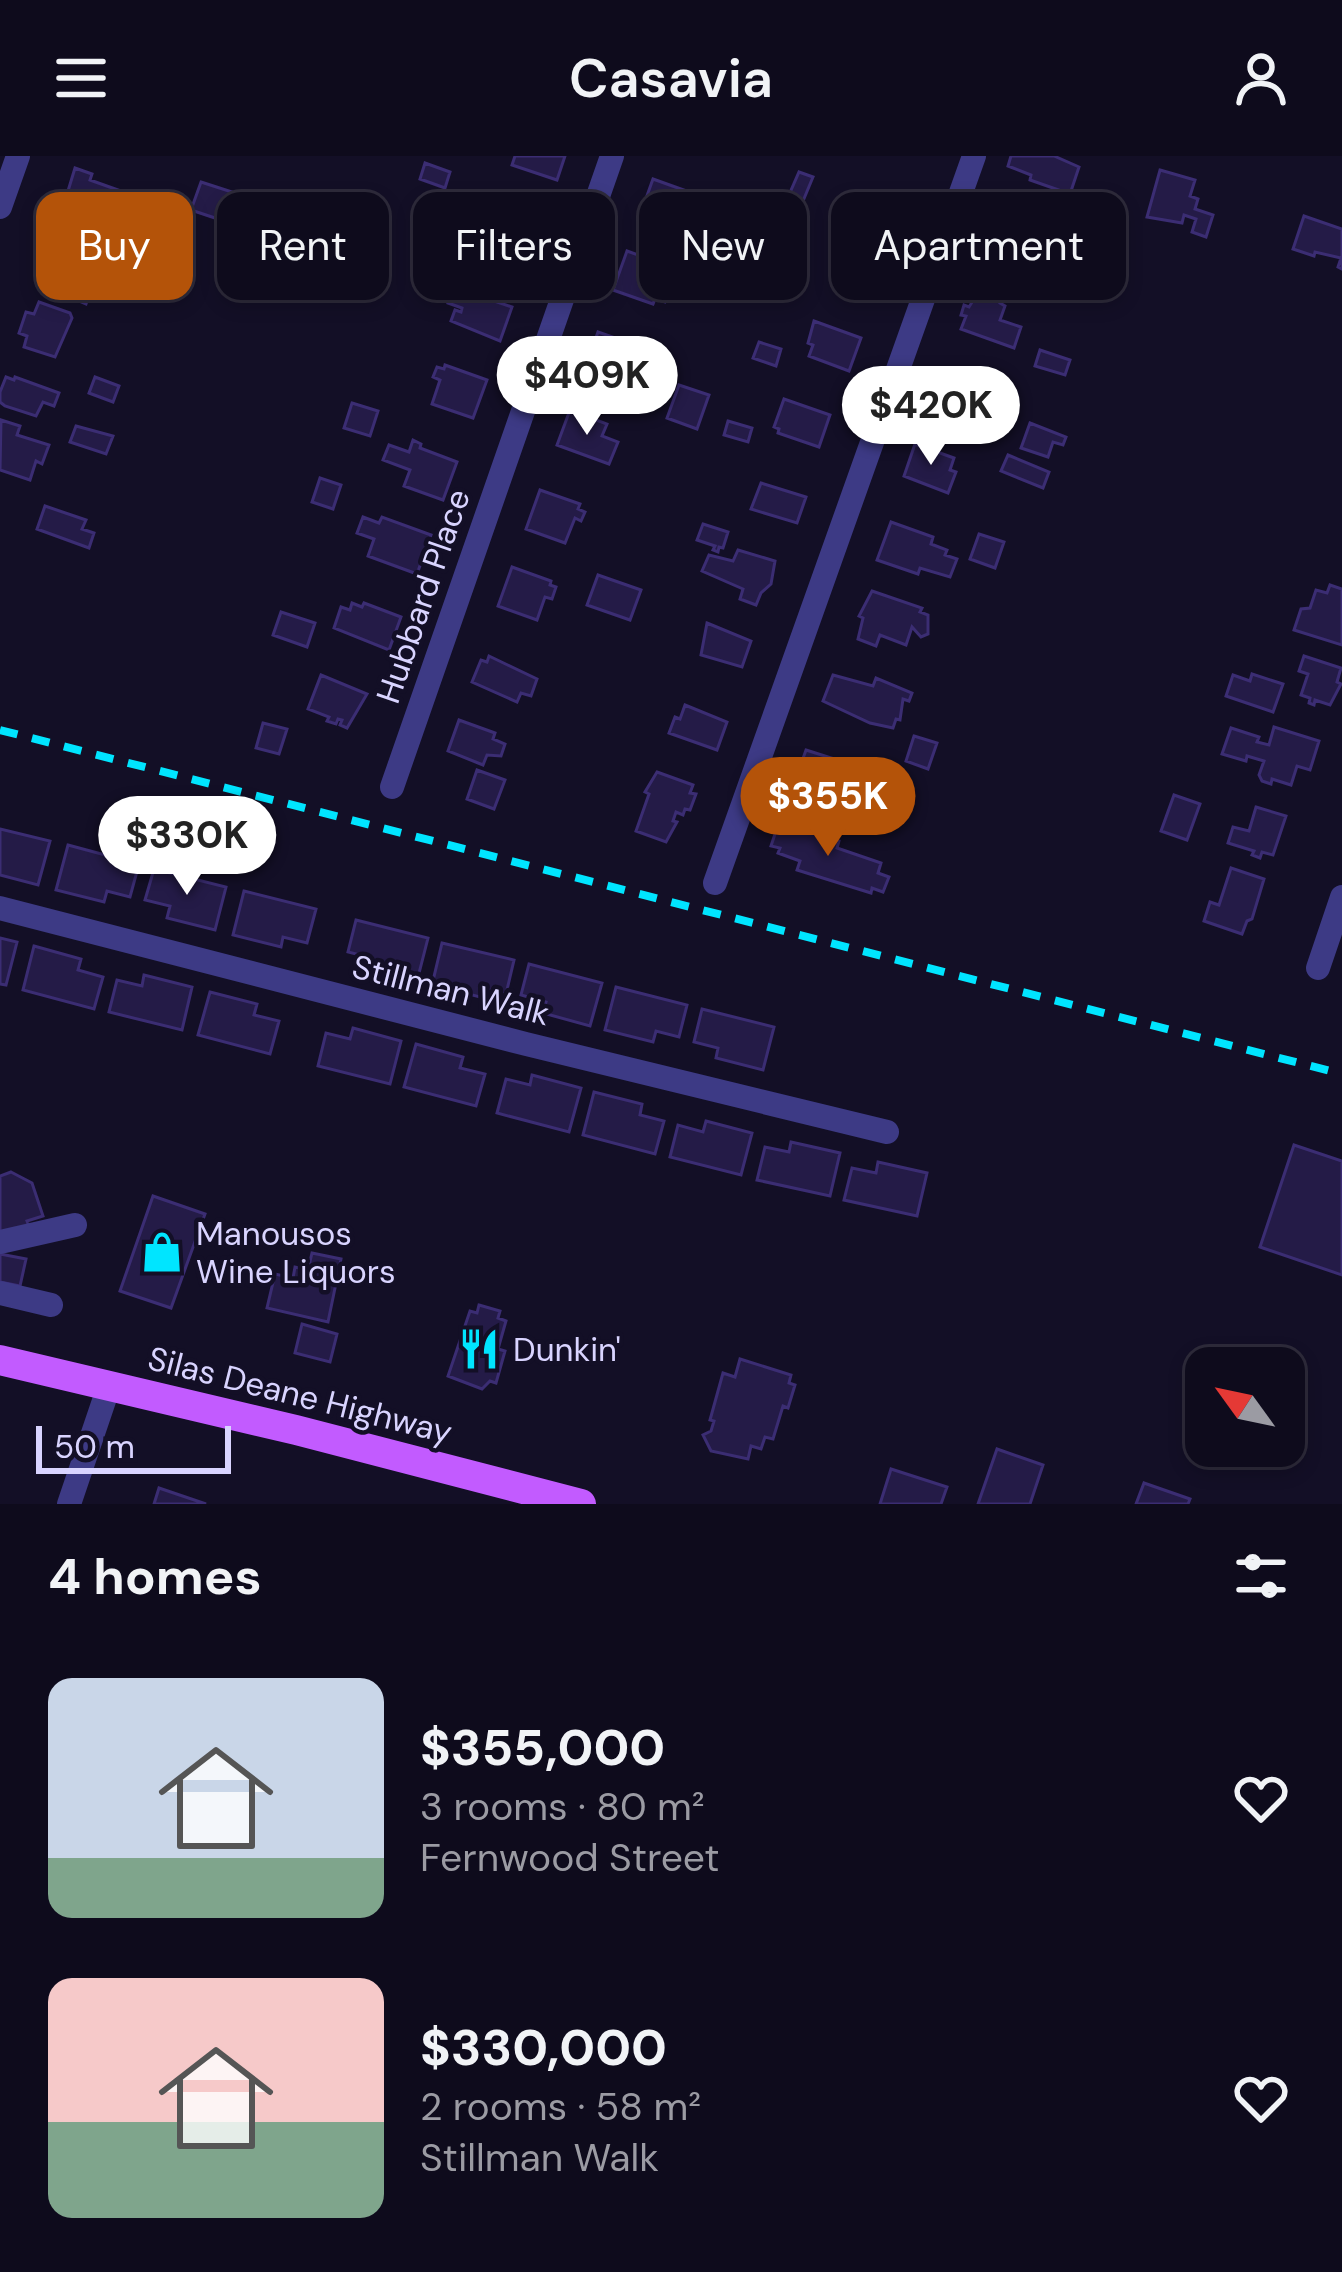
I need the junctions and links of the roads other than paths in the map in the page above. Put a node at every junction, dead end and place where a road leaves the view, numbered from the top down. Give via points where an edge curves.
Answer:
1 (18, 156) edge
2 (612, 156) edge
3 (974, 156) edge
4 (0, 207) edge
5 (392, 787) dead end
6 (715, 884) dead end
7 (1342, 897) edge
8 (0, 908) edge
9 (1318, 968) dead end
10 (887, 1132) dead end
11 (75, 1226) dead end
12 (0, 1242) edge
13 (0, 1292) edge
14 (50, 1305) dead end
15 (0, 1360) edge
16 (109, 1386) junction
17 (69, 1504) edge
18 (581, 1504) edge

1 - 4 street
2 - 5 street, Hubbard Place
3 - 6 street
7 - 9 street
8 - 10 street, Stillman Walk
11 - 12 street
13 - 14 street
15 - 16 main road, Silas Deane Highway
16 - 17 street
16 - 18 main road, Silas Deane Highway

